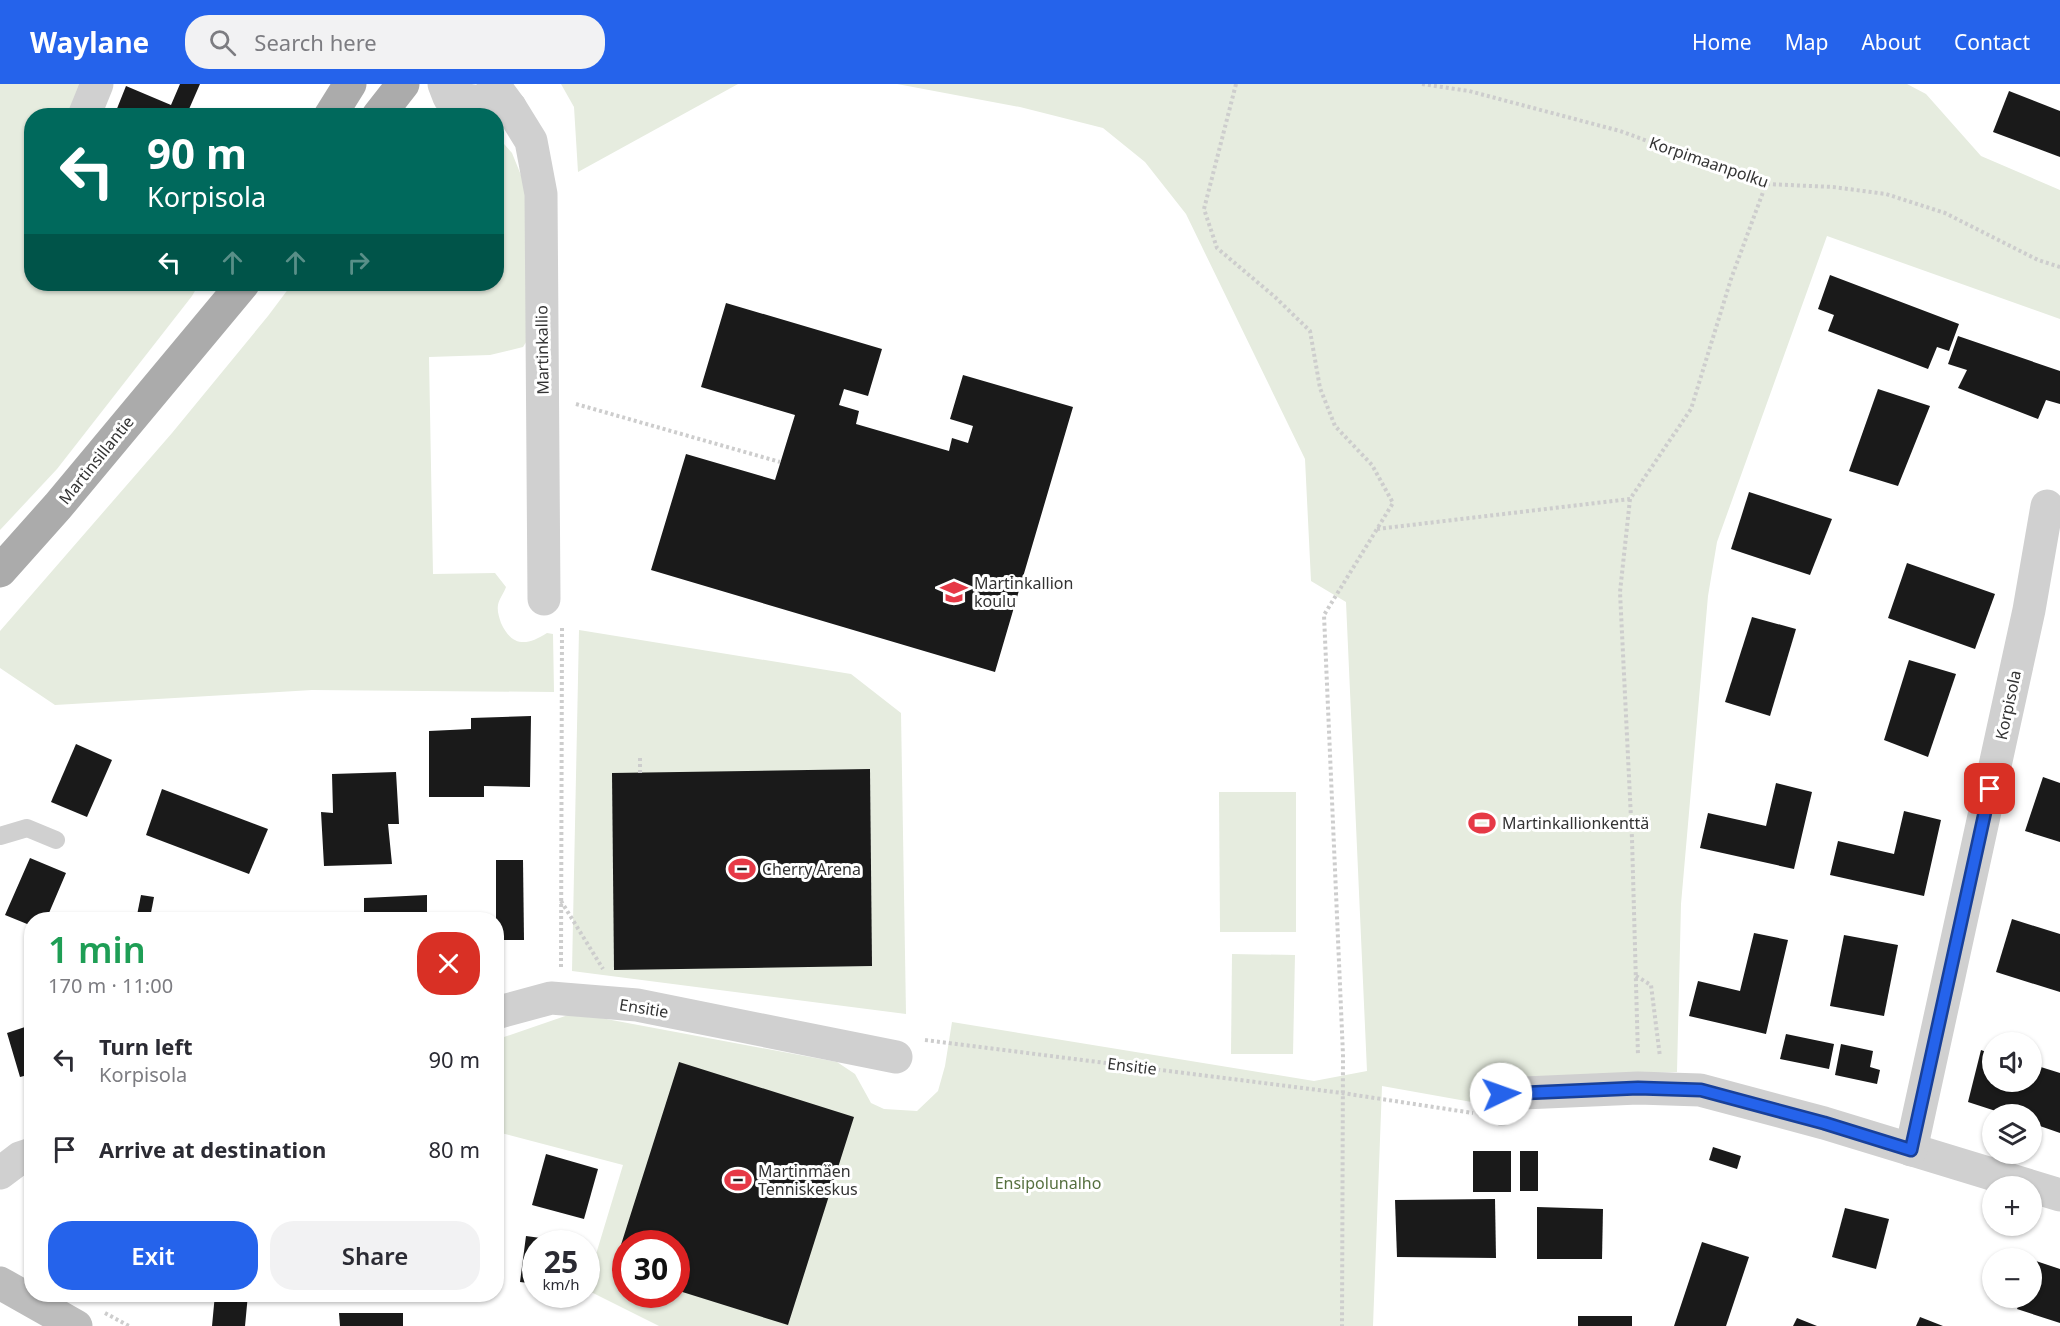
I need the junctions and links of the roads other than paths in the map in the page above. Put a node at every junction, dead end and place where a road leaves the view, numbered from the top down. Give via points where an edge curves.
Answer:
1 (97, 84) edge
2 (350, 84) edge
3 (403, 84) edge
4 (444, 84) edge
5 (502, 95) edge
6 (87, 108) edge
7 (335, 108) edge
8 (384, 108) edge
9 (223, 291) edge
10 (237, 291) edge
11 (189, 346) junction
12 (2047, 506) dead end
13 (0, 571) edge
14 (544, 599) dead end
15 (0, 836) edge
16 (56, 840) dead end
17 (504, 1011) edge
18 (909, 1048) road end
19 (1502, 1106) road end
20 (1911, 1150) junction
21 (24, 1157) edge
22 (0, 1173) edge
23 (2060, 1195) edge
24 (0, 1283) edge
25 (24, 1297) edge
26 (34, 1302) edge
27 (76, 1326) edge

1 - 6 street
2 - 7 main road
3 - 8 main road
4 - 5 street, Martinkallio via 449,97
5 - 14 street, Martinkallio via 531,141 541,194
9 - 11 main road, Martinsillantie
10 - 11 main road, Martinsillantie
11 - 13 main road, Martinsillantie
12 - 20 street, Korpisola via 2029,610
15 - 16 lane via 27,828
17 - 18 street, Ensitie via 551,998 637,1005
19 - 20 street via 1651,1088 1701,1090
20 - 23 street
21 - 22 street
24 - 25 street
26 - 27 street

